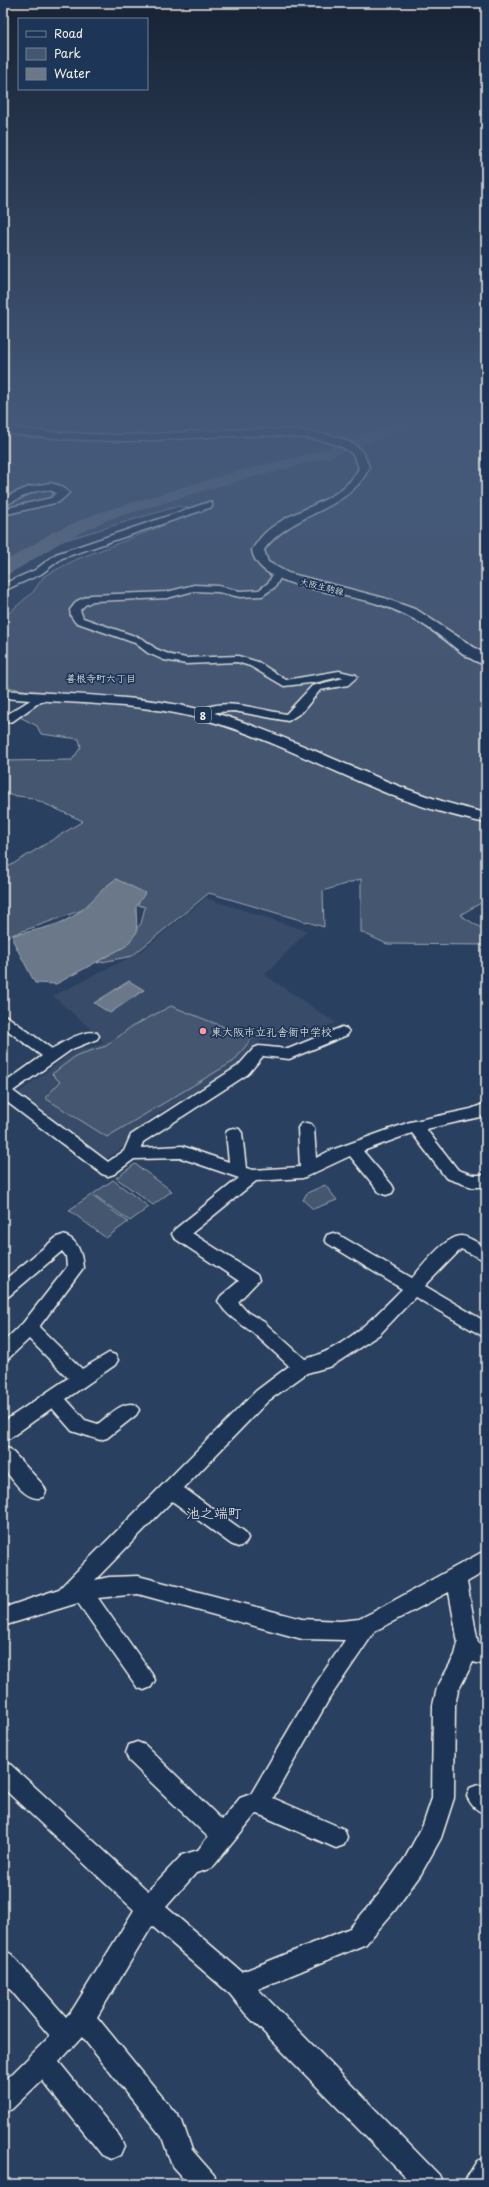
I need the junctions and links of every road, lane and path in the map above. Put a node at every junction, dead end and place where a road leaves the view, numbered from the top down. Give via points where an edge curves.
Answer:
1 (167, 520) edge
2 (292, 520) edge
3 (278, 573) junction
4 (3, 588) edge
5 (486, 661) edge
6 (3, 694) edge
7 (40, 698) junction
8 (203, 715) junction
9 (3, 720) edge
10 (486, 818) edge
11 (7, 1026) edge
12 (342, 1032) dead end
13 (92, 1036) dead end
14 (52, 1056) junction
15 (3, 1091) edge
16 (486, 1108) edge
17 (415, 1126) junction
18 (306, 1128) dead end
19 (234, 1132) dead end
20 (354, 1148) junction
21 (131, 1154) junction
22 (309, 1168) junction
23 (245, 1173) junction
24 (486, 1181) edge
25 (386, 1189) dead end
26 (333, 1239) dead end
27 (486, 1255) edge
28 (414, 1288) junction
29 (3, 1291) edge
30 (29, 1328) junction
31 (486, 1331) edge
32 (3, 1353) edge
33 (109, 1360) dead end
34 (302, 1367) junction
35 (81, 1379) junction
36 (54, 1398) junction
37 (130, 1410) dead end
38 (3, 1432) edge
39 (3, 1455) edge
40 (171, 1489) junction
41 (36, 1491) dead end
42 (238, 1538) dead end
43 (484, 1564) edge
44 (456, 1577) junction
45 (73, 1595) junction
46 (3, 1617) edge
47 (368, 1624) junction
48 (476, 1652) edge
49 (144, 1680) dead end
50 (137, 1753) dead end
51 (3, 1773) edge
52 (258, 1803) junction
53 (223, 1836) junction
54 (336, 1837) dead end
55 (149, 1908) junction
56 (3, 1962) edge
57 (240, 1985) junction
58 (74, 2027) junction
59 (43, 2062) junction
60 (3, 2100) edge
61 (111, 2146) dead end
62 (486, 2170) edge
63 (205, 2184) edge
64 (430, 2184) edge
65 (476, 2184) edge

1 - 4 street via 72,551 60,556 38,572
2 - 3 main road, 大阪生駒線 via 266,537 258,550 264,564
3 - 5 main road, 大阪生駒線 via 389,603 408,611
3 - 8 street via 272,585 262,593 240,594 218,589 194,588 166,595 91,598 75,610 79,620 139,641 152,651 168,658 186,661 238,659 254,664 284,683 339,674 352,677 343,684 317,688 306,696 298,710 288,718 253,709 227,708 211,710
6 - 7 main road, 8
7 - 8 main road, 8 via 150,705
7 - 9 street
8 - 10 main road, 8 via 260,734 389,791 442,808
11 - 14 street
12 - 21 street via 289,1054 259,1051 243,1070 136,1139
13 - 14 street via 67,1046
14 - 15 street
15 - 21 street via 108,1170
16 - 17 street via 475,1113
17 - 20 street
17 - 24 street via 452,1174 472,1181
18 - 22 street
19 - 23 street
20 - 22 street
20 - 25 street
21 - 23 street via 182,1152
22 - 23 street via 303,1172
23 - 34 street via 180,1234 251,1280 227,1301 241,1317 258,1327
26 - 28 street
27 - 28 street via 461,1242 452,1246
28 - 31 street
28 - 34 street via 374,1329 326,1361
29 - 30 street via 63,1241 74,1254 75,1268
30 - 32 street
30 - 35 street
33 - 35 street
34 - 40 street via 262,1396
35 - 36 street
36 - 37 street via 80,1426 100,1432
36 - 38 street
39 - 41 street
40 - 42 street
40 - 45 street
43 - 44 street
44 - 47 street
44 - 48 street via 468,1642
45 - 46 street
45 - 47 street via 109,1586 138,1585 302,1629 340,1631
45 - 49 street
47 - 52 street via 322,1692
48 - 57 street via 465,1657 448,1688 444,1705 443,1798 433,1830 413,1866 358,1936
50 - 53 street
51 - 55 street
52 - 53 street via 248,1806
52 - 54 street
53 - 55 street via 204,1860 190,1863
55 - 57 street
55 - 58 street
56 - 58 street
57 - 64 street via 254,2004
58 - 59 street
58 - 63 street via 173,2130 181,2157
59 - 60 street
59 - 61 street
62 - 65 street

